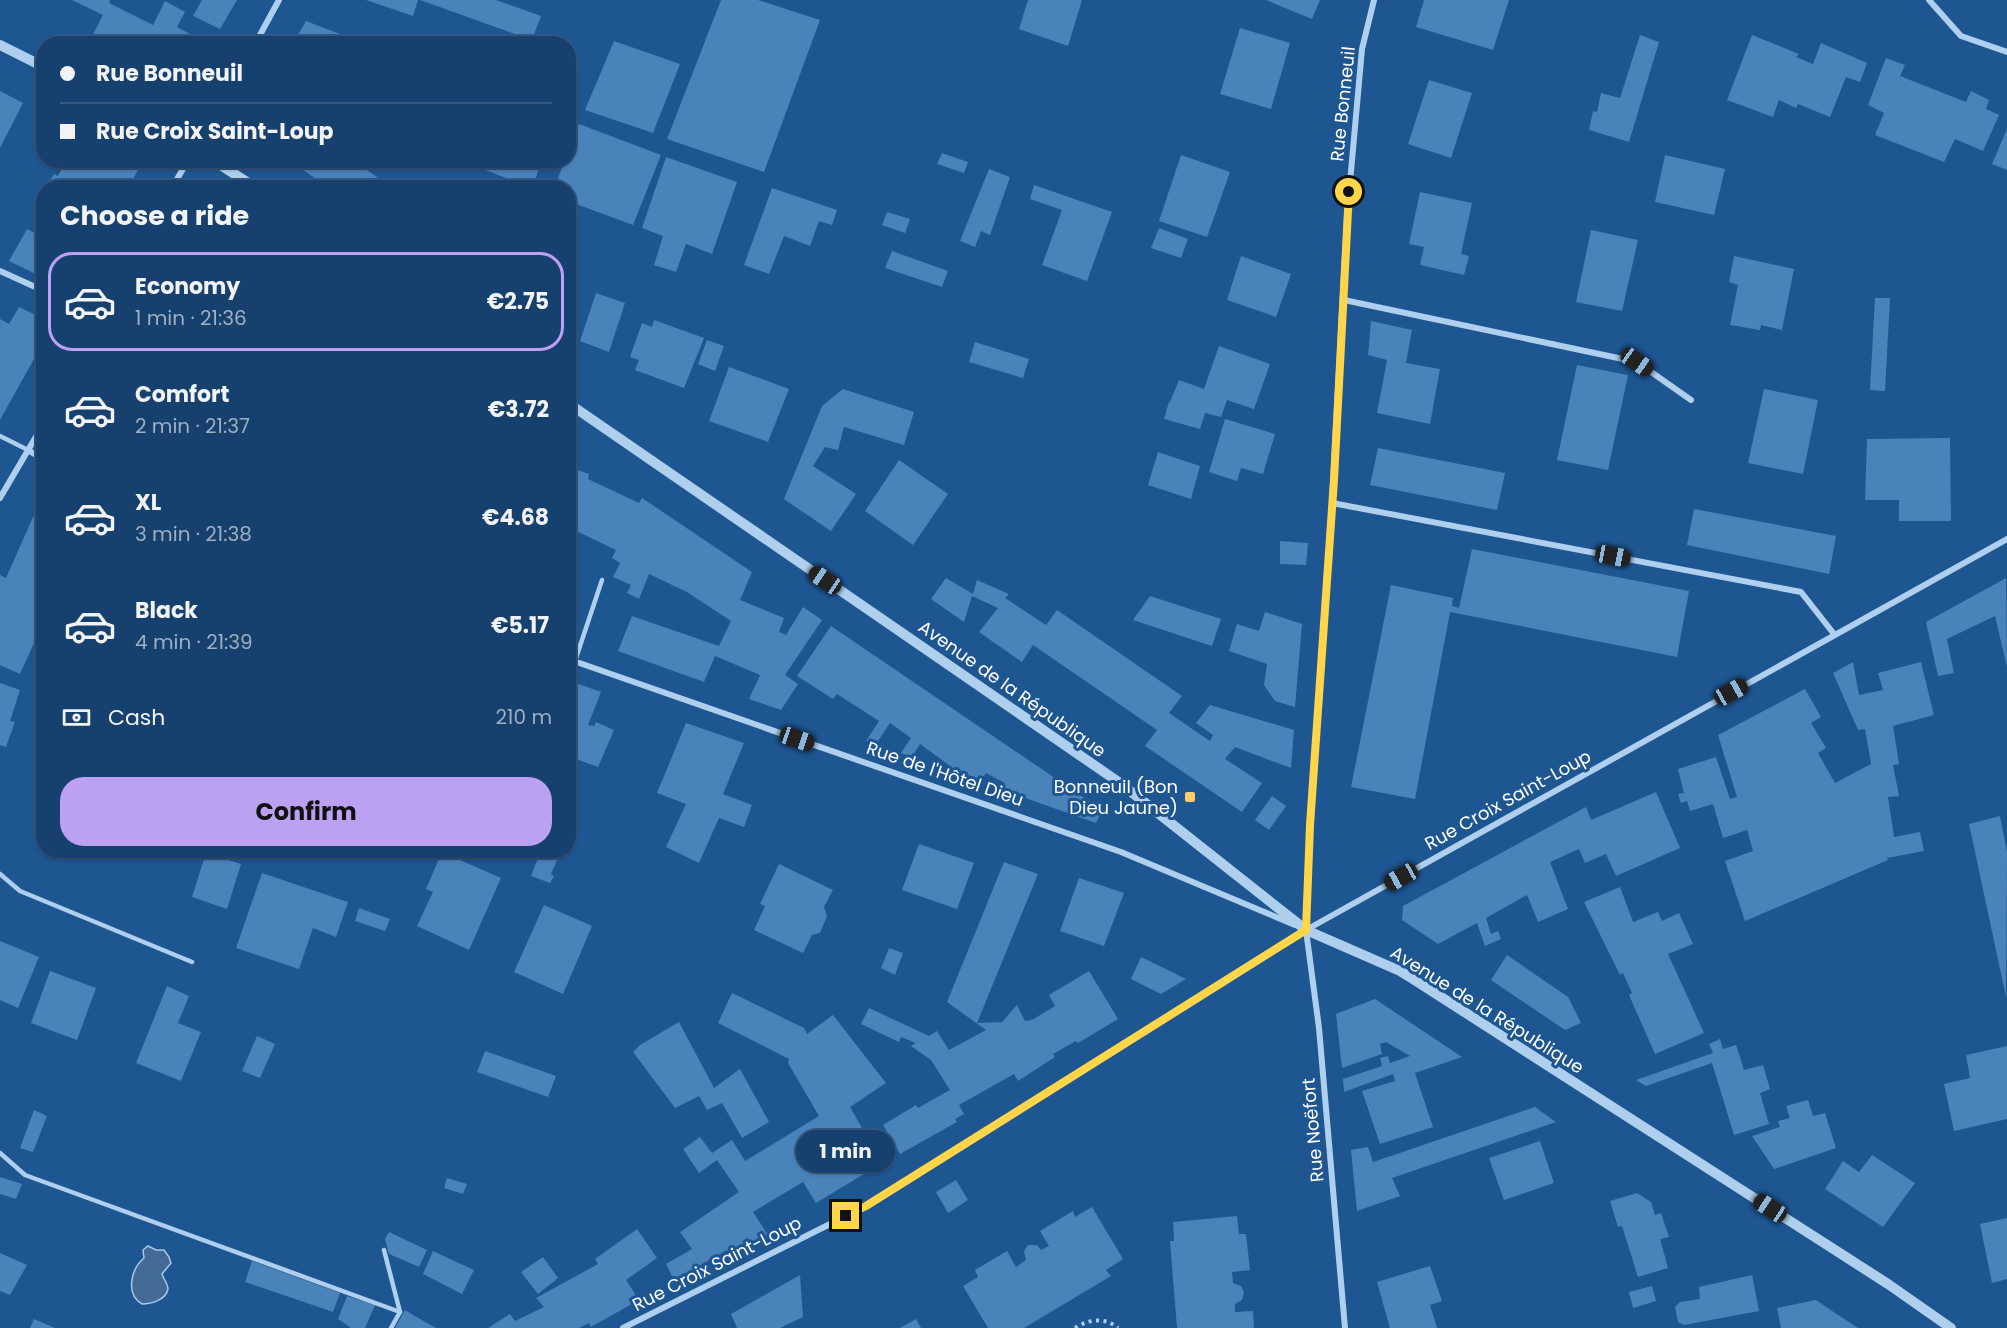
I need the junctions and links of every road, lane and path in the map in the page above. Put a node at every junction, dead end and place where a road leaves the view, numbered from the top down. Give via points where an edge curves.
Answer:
1 (279, 0) edge
2 (1374, 0) edge
3 (1929, 0) edge
4 (259, 36) edge
5 (0, 45) edge
6 (2007, 52) edge
7 (36, 63) edge
8 (225, 168) edge
9 (244, 180) edge
10 (0, 271) edge
11 (36, 287) edge
12 (1344, 300) junction
13 (1691, 400) dead end
14 (576, 409) edge
15 (0, 436) edge
16 (36, 436) edge
17 (28, 450) junction
18 (36, 455) edge
19 (0, 498) edge
20 (1332, 503) junction
21 (2007, 539) edge
22 (602, 580) dead end
23 (1834, 634) junction
24 (576, 649) edge
25 (576, 661) edge
26 (0, 874) edge
27 (1306, 930) junction
28 (192, 962) dead end
29 (0, 1153) edge
30 (384, 1250) dead end
31 (400, 1312) junction
32 (391, 1328) edge
33 (623, 1328) edge
34 (1075, 1328) edge
35 (1118, 1328) edge
36 (1344, 1328) edge
37 (1951, 1328) edge

1 - 4 street
2 - 12 street, Rue Bonneuil via 1362,49 1347,216
3 - 6 street via 1961,36
5 - 7 street
8 - 9 street
10 - 11 street
12 - 13 street via 1637,362
12 - 20 street, Rue Bonneuil
14 - 27 street, Avenue de la République via 1120,783
15 - 17 lane
16 - 17 street
17 - 18 street
17 - 19 street
20 - 23 street via 1801,592
20 - 27 street, Rue Bonneuil
21 - 23 street, Rue Croix Saint-Loup
22 - 24 lane
23 - 27 street, Rue Croix Saint-Loup
25 - 27 street, Rue de l'Hôtel Dieu via 1121,852
26 - 28 lane via 20,891
27 - 33 street, Rue Croix Saint-Loup via 866,1206
27 - 36 street, Rue Noëfort via 1319,1028
27 - 37 street, Avenue de la République via 1413,979
29 - 31 lane via 25,1175
30 - 31 lane
31 - 32 lane
34 - 35 path via 1086,1321 1110,1321

